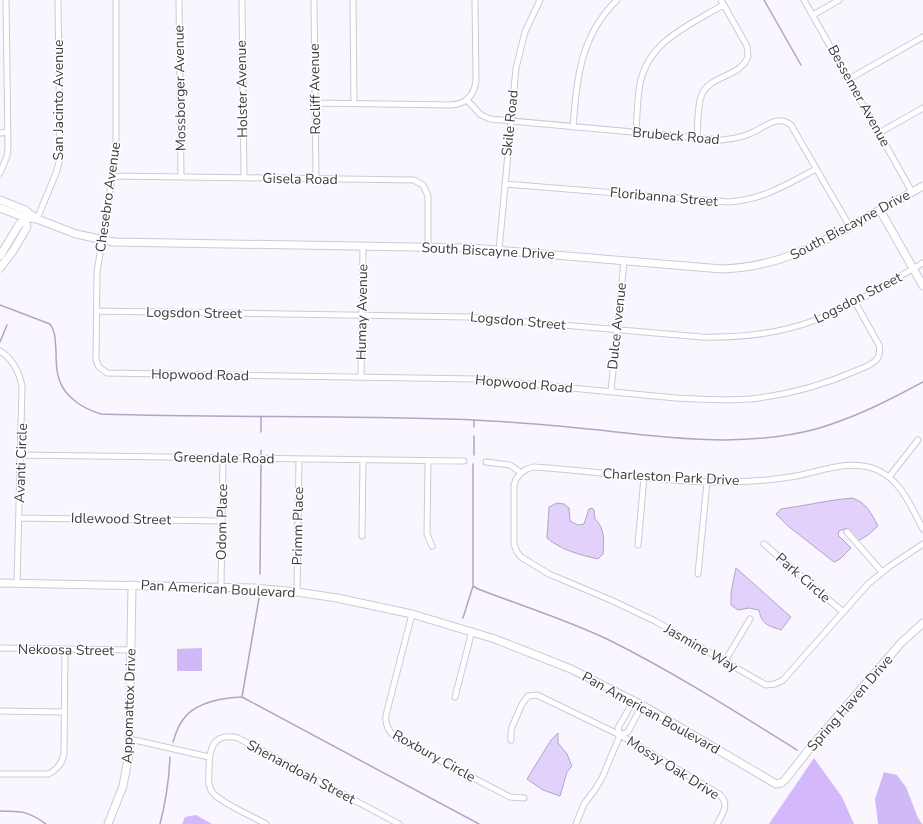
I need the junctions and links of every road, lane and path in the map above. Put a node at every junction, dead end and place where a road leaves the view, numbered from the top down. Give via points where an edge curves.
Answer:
1 (6, 0) edge
2 (58, 0) edge
3 (116, 0) edge
4 (179, 0) edge
5 (242, 0) edge
6 (314, 0) edge
7 (353, 0) edge
8 (475, 0) edge
9 (540, 0) edge
10 (617, 0) edge
11 (721, 0) edge
12 (804, 0) edge
13 (839, 0) edge
14 (724, 5) junction
15 (813, 15) junction
16 (0, 34) edge
17 (7, 34) junction
18 (923, 37) edge
19 (849, 78) junction
20 (467, 100) junction
21 (315, 103) junction
22 (354, 104) junction
23 (923, 108) edge
24 (510, 121) junction
25 (573, 127) junction
26 (8, 132) junction
27 (0, 133) edge
28 (636, 133) junction
29 (879, 133) junction
30 (697, 138) junction
31 (816, 169) junction
32 (0, 173) edge
33 (113, 176) junction
34 (181, 177) junction
35 (244, 178) junction
36 (316, 179) junction
37 (505, 184) junction
38 (923, 186) edge
39 (912, 192) junction
40 (0, 200) edge
41 (0, 208) edge
42 (880, 210) junction
43 (26, 218) junction
44 (37, 220) junction
45 (850, 227) junction
46 (102, 241) junction
47 (363, 246) junction
48 (428, 247) junction
49 (499, 250) junction
50 (0, 256) edge
51 (624, 261) junction
52 (923, 263) edge
53 (0, 268) edge
54 (913, 269) junction
55 (923, 286) edge
56 (855, 302) junction
57 (97, 311) junction
58 (361, 315) junction
59 (617, 329) junction
60 (0, 351) edge
61 (101, 369) joint
62 (361, 377) junction
63 (611, 391) junction
64 (918, 440) dead end
65 (21, 455) junction
66 (223, 458) junction
67 (299, 459) junction
68 (363, 460) junction
69 (428, 461) junction
70 (464, 461) dead end
71 (486, 462) dead end
72 (521, 473) junction
73 (644, 477) junction
74 (889, 477) junction
75 (707, 482) junction
76 (19, 518) junction
77 (222, 520) junction
78 (923, 529) edge
79 (847, 532) dead end
80 (362, 536) dead end
81 (764, 544) dead end
82 (923, 544) edge
83 (638, 545) dead end
84 (432, 546) dead end
85 (882, 572) junction
86 (698, 574) dead end
87 (0, 583) edge
88 (18, 584) junction
89 (132, 585) junction
90 (221, 586) junction
91 (297, 592) junction
92 (843, 612) junction
93 (412, 614) junction
94 (750, 619) dead end
95 (923, 622) edge
96 (472, 631) junction
97 (0, 648) edge
98 (65, 650) junction
99 (131, 650) junction
100 (725, 661) junction
101 (455, 697) dead end
102 (634, 700) junction
103 (642, 705) junction
104 (0, 711) edge
105 (64, 712) junction
106 (620, 735) junction
107 (130, 739) junction
108 (512, 740) dead end
109 (209, 757) junction
110 (0, 774) edge
111 (778, 784) joint
112 (524, 798) dead end
113 (108, 824) edge
114 (266, 824) edge
115 (399, 824) edge
116 (576, 824) edge
117 (717, 824) edge

1 - 17 street
2 - 44 street, San Jacinto Avenue via 60,159
3 - 33 street, Chesebro Avenue via 117,139
4 - 34 street, Mossborger Avenue
5 - 35 street, Holster Avenue
6 - 21 street, Rocliff Avenue
7 - 22 street
8 - 20 street via 476,81 474,91
9 - 24 street, Skile Road via 520,46
10 - 25 street via 595,28 582,57
11 - 14 street
12 - 15 street, Bessemer Avenue
13 - 15 street
14 - 28 street via 667,39 650,58 640,84
14 - 30 street via 747,46 748,56 742,66 708,86 703,92
15 - 19 street, Bessemer Avenue
16 - 17 street
17 - 26 street
18 - 19 street
19 - 29 street, Bessemer Avenue
20 - 22 street via 461,104 451,105
20 - 24 street, Brubeck Road via 481,115 490,119
21 - 22 street
21 - 36 street, Rocliff Avenue
23 - 29 street
24 - 25 street, Brubeck Road
24 - 37 street, Skile Road
25 - 28 street, Brubeck Road
26 - 27 street
26 - 32 street via 7,152
28 - 30 street, Brubeck Road
29 - 39 street, Bessemer Avenue
30 - 31 street, Brubeck Road via 736,138 776,120 784,120 791,125
31 - 37 street, Floribanna Street via 766,195 728,202
31 - 45 street, Brubeck Road
33 - 34 street, Gisela Road
33 - 46 street, Chesebro Avenue
34 - 35 street, Gisela Road
35 - 36 street, Gisela Road
36 - 48 street, Gisela Road via 419,182 426,188 428,196
37 - 49 street, Skile Road
38 - 39 street, South Biscayne Drive
39 - 42 street, South Biscayne Drive
40 - 43 street, South Biscayne Drive
41 - 43 street, South Biscayne Drive
42 - 45 street, South Biscayne Drive
42 - 54 street
43 - 44 street, South Biscayne Drive
43 - 50 street via 20,223
43 - 53 street via 27,227
44 - 46 street, South Biscayne Drive
45 - 51 street, South Biscayne Drive via 796,254 748,267 701,268
46 - 47 street, South Biscayne Drive
46 - 57 street, Chesebro Avenue via 97,272
47 - 48 street, South Biscayne Drive
47 - 58 street, Humay Avenue
48 - 49 street, South Biscayne Drive
49 - 51 street, South Biscayne Drive
51 - 59 street, Dulce Avenue
52 - 54 street, Logsdon Street
54 - 55 street
54 - 56 street, Logsdon Street
56 - 59 street, Logsdon Street via 808,323 759,335 702,337
56 - 63 street, Hopwood Road via 876,338 880,352 872,364 842,377 802,390 734,400 692,399
57 - 58 street, Logsdon Street
57 - 61 street, Chesebro Avenue via 96,358
58 - 59 street, Logsdon Street via 470,317
58 - 62 street, Humay Avenue
59 - 63 street, Dulce Avenue
60 - 65 street, Avanti Circle via 9,358 21,379
61 - 62 street, Hopwood Road via 110,374
62 - 63 street, Hopwood Road via 477,379
64 - 74 street
65 - 66 street, Greendale Road
65 - 76 street, Avanti Circle
66 - 67 street, Greendale Road
66 - 77 street, Odom Place
67 - 68 street, Greendale Road
67 - 91 street, Primm Place
68 - 69 street, Greendale Road
68 - 80 street
69 - 70 street
69 - 84 street via 427,534
71 - 72 street via 510,465
72 - 73 street, Charleston Park Drive via 534,467
72 - 100 street, Jasmine Way via 514,488 514,544 520,555 549,574 655,621
73 - 75 street, Charleston Park Drive
73 - 83 street
74 - 75 street, Charleston Park Drive via 871,468 850,464 775,479
74 - 78 street, Charleston Park Drive via 904,493
75 - 86 street
76 - 77 street, Idlewood Street
76 - 88 street, Avanti Circle
77 - 90 street, Odom Place
79 - 85 street
81 - 92 street, Park Circle
82 - 85 street, Jasmine Way
85 - 92 street, Jasmine Way
87 - 88 street, Pan American Boulevard
88 - 89 street, Pan American Boulevard
89 - 90 street, Pan American Boulevard
89 - 99 street, Appomattox Drive
90 - 91 street, Pan American Boulevard
91 - 93 street, Pan American Boulevard
92 - 100 street, Jasmine Way via 777,684 763,684
93 - 96 street, Pan American Boulevard
93 - 112 street, Roxbury Circle via 386,715 389,731 395,737 510,797
94 - 100 street
95 - 111 street, Spring Haven Drive via 901,643 785,780
96 - 101 street
96 - 102 street, Pan American Boulevard via 550,660
97 - 98 street, Nekoosa Street
98 - 99 street, Nekoosa Street
98 - 105 street
99 - 107 street, Appomattox Drive
102 - 103 street, Pan American Boulevard
102 - 106 street via 618,728
103 - 106 street via 628,732
103 - 111 street, Pan American Boulevard
104 - 105 street
105 - 110 street via 64,754 58,768 44,774
106 - 108 street via 534,694 528,696 522,704 511,730
106 - 116 street via 602,778 584,804
106 - 117 street, Mossy Oak Drive via 722,796 724,809
107 - 109 street
107 - 113 street, Appomattox Drive via 123,786
109 - 114 street via 209,785 213,794
109 - 115 street, Shenandoah Street via 212,746 219,739 238,738

